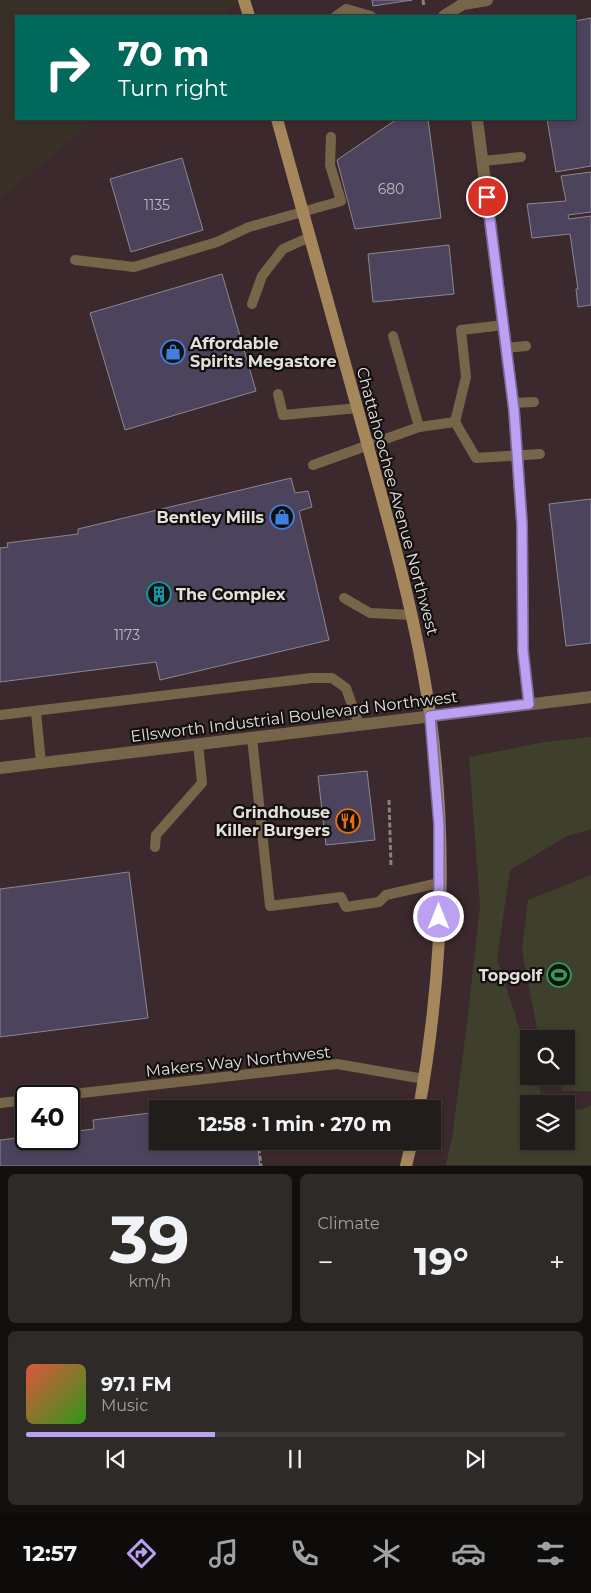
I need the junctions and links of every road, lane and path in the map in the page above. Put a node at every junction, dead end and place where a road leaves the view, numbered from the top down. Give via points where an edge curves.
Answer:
1 (244, 0) edge
2 (423, 0) edge
3 (487, 0) edge
4 (424, 7) dead end
5 (463, 7) edge
6 (248, 15) edge
7 (337, 15) edge
8 (368, 15) edge
9 (446, 15) edge
10 (277, 120) edge
11 (477, 120) edge
12 (331, 137) dead end
13 (521, 156) dead end
14 (483, 161) junction
15 (303, 211) junction
16 (310, 237) junction
17 (75, 260) dead end
18 (252, 304) dead end
19 (504, 325) junction
20 (393, 336) dead end
21 (526, 346) dead end
22 (506, 348) junction
23 (278, 394) dead end
24 (534, 402) dead end
25 (514, 404) junction
26 (358, 408) junction
27 (455, 422) junction
28 (419, 427) junction
29 (368, 445) junction
30 (540, 454) dead end
31 (517, 456) junction
32 (313, 465) dead end
33 (344, 598) dead end
34 (412, 615) junction
35 (591, 697) edge
36 (529, 704) junction
37 (36, 712) junction
38 (0, 715) edge
39 (430, 716) junction
40 (359, 725) junction
41 (252, 738) junction
42 (198, 744) junction
43 (41, 763) junction
44 (0, 768) edge
45 (389, 800) dead end
46 (155, 847) dead end
47 (391, 866) dead end
48 (439, 883) junction
49 (424, 1079) junction
50 (80, 1093) edge
51 (420, 1100) edge
52 (15, 1101) edge
53 (0, 1103) edge
54 (259, 1150) edge
55 (410, 1150) edge
56 (261, 1166) edge
57 (406, 1166) edge

1 - 6 street
2 - 4 path
3 - 5 street
5 - 9 street
7 - 8 lane via 346,8
10 - 15 street, Chattahoochee Avenue Northwest
11 - 14 street
12 - 15 lane via 330,165 341,201
13 - 14 lane
14 - 19 street
15 - 16 street, Chattahoochee Avenue Northwest
15 - 17 lane via 134,267
16 - 18 lane via 284,248 262,276
16 - 26 street, Chattahoochee Avenue Northwest
19 - 22 street
19 - 27 lane via 461,330 466,377
20 - 28 lane
21 - 22 lane
22 - 25 street
23 - 26 lane via 284,415
24 - 25 lane
25 - 31 street
26 - 29 street, Chattahoochee Avenue Northwest
27 - 28 lane
27 - 31 lane via 476,458
28 - 29 lane
29 - 32 lane
29 - 34 street, Chattahoochee Avenue Northwest
30 - 31 lane
31 - 36 street via 522,524 523,651
33 - 34 lane via 370,613
34 - 39 street, Chattahoochee Avenue Northwest
35 - 36 street, Ellsworth Industrial Boulevard Northwest
36 - 39 street, Ellsworth Industrial Boulevard Northwest
37 - 38 lane
37 - 40 lane via 332,678 346,688
37 - 43 lane
39 - 40 street, Ellsworth Industrial Boulevard Northwest
39 - 48 street, Chattahoochee Avenue Northwest via 439,825
40 - 41 street, Ellsworth Industrial Boulevard Northwest
41 - 42 street, Ellsworth Industrial Boulevard Northwest
41 - 48 lane via 270,906 341,897 346,907 380,902 386,895
42 - 43 street, Ellsworth Industrial Boulevard Northwest
42 - 46 lane via 202,783 156,835
43 - 44 street, Ellsworth Industrial Boulevard Northwest
45 - 47 path
48 - 49 street, Chattahoochee Avenue Northwest via 439,934
49 - 50 lane, Makers Way Northwest via 337,1064
49 - 51 street, Chattahoochee Avenue Northwest
52 - 53 lane
54 - 56 path
55 - 57 street

